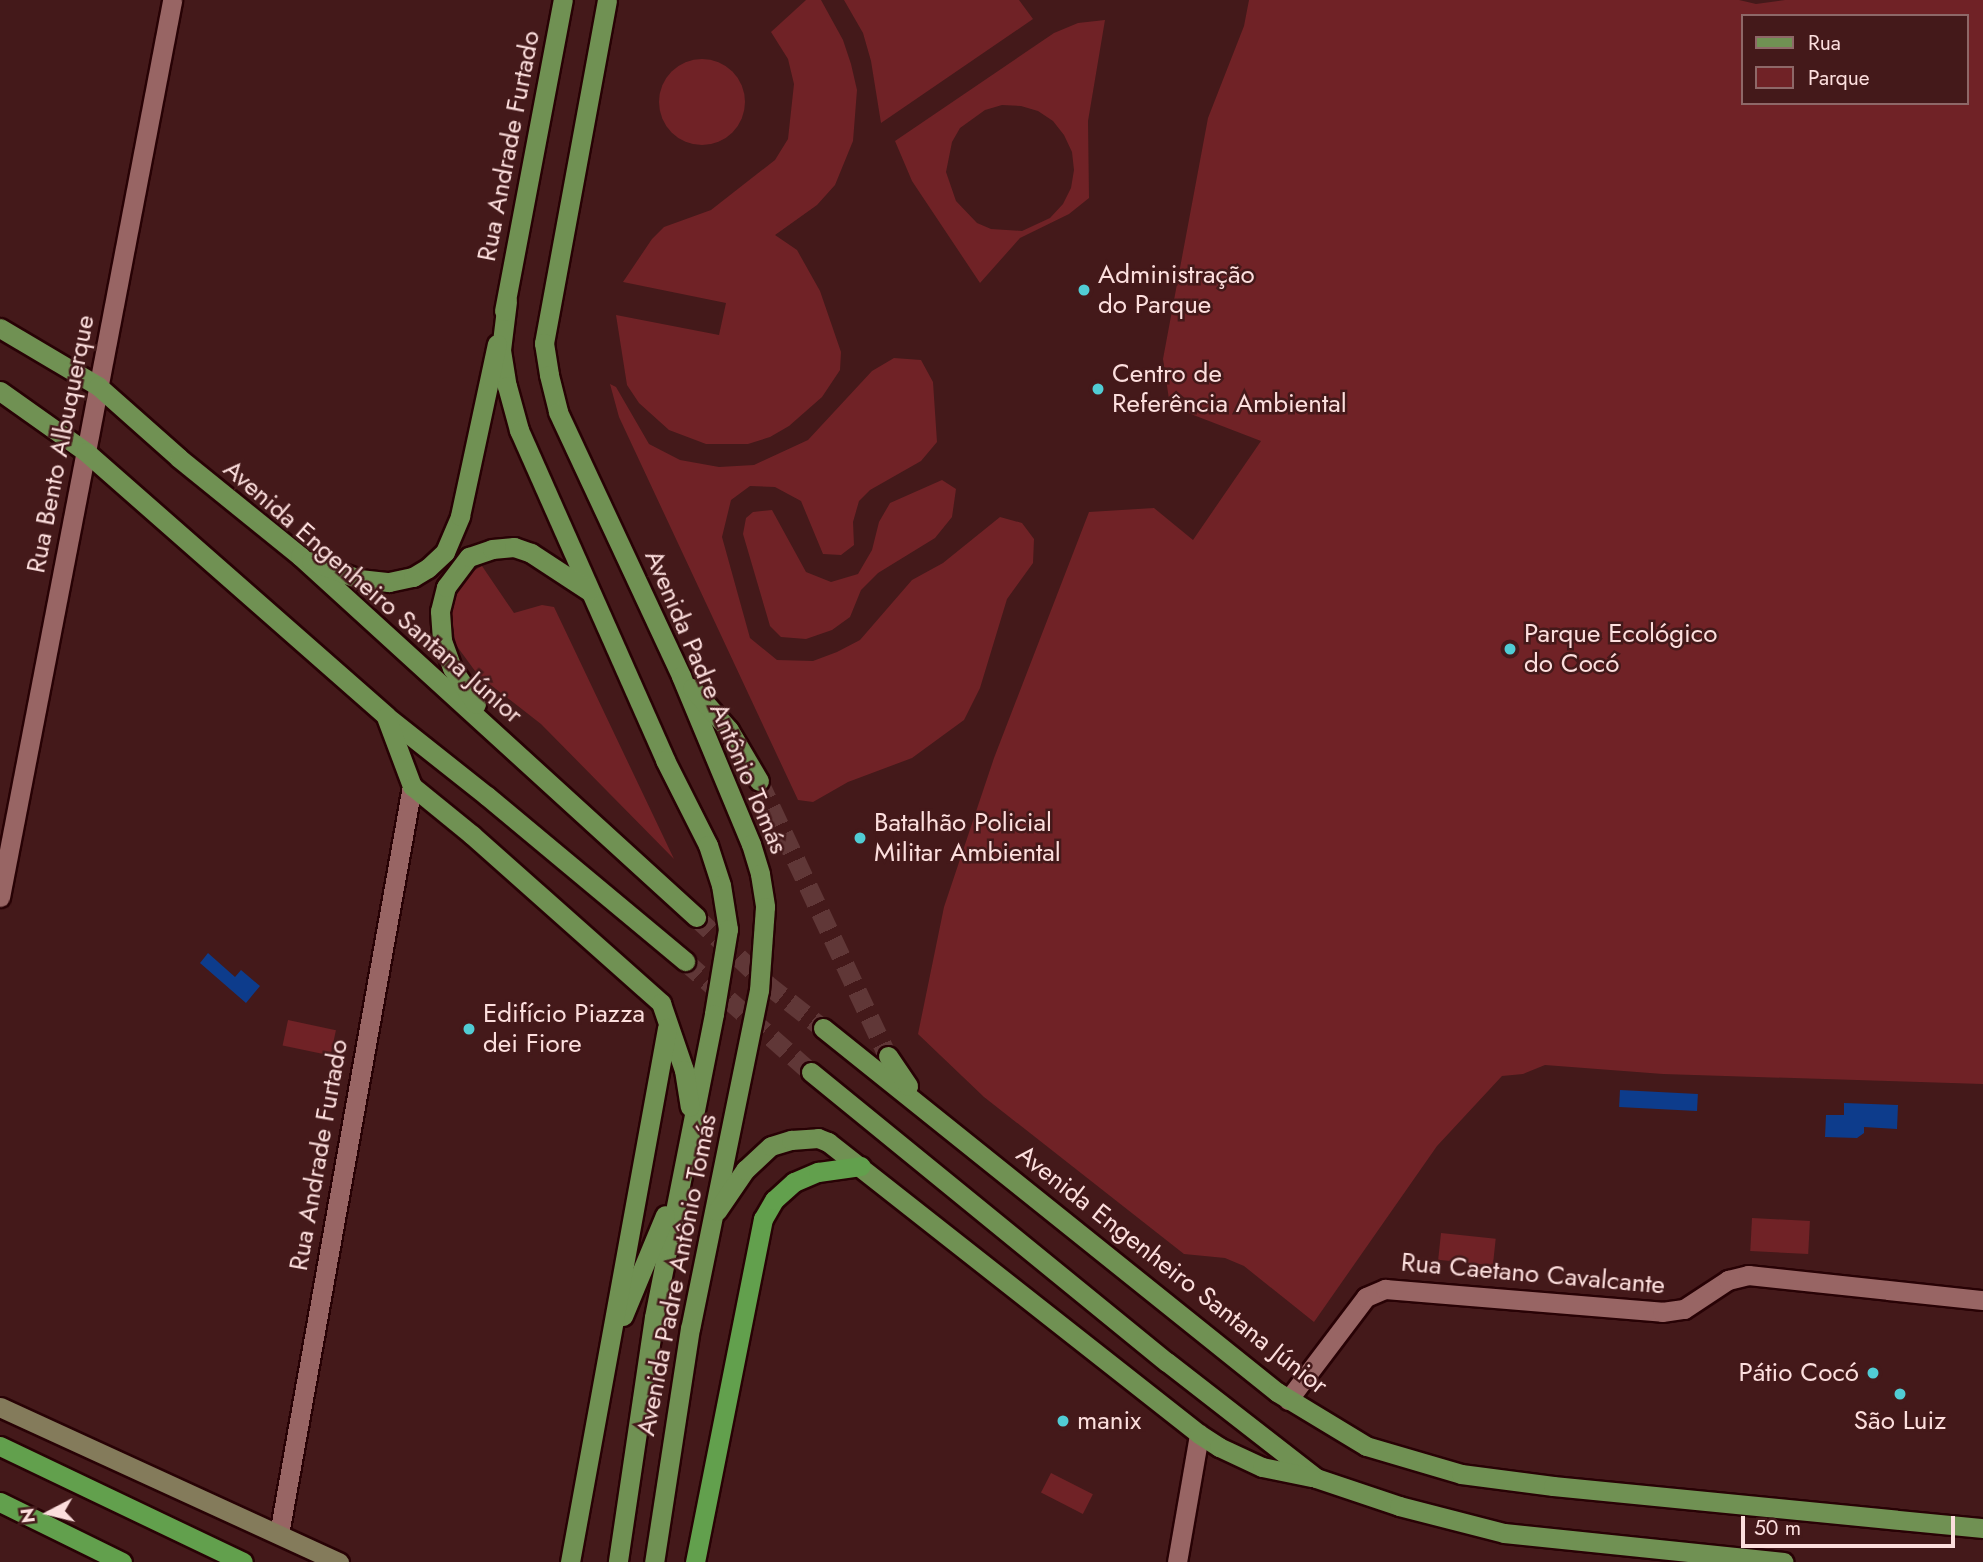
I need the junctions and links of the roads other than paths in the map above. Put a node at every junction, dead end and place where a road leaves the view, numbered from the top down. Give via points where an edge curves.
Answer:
1 (172, 0) edge
2 (563, 0) edge
3 (607, 0) edge
4 (507, 301) junction
5 (0, 328) edge
6 (98, 387) junction
7 (0, 391) edge
8 (86, 452) junction
9 (300, 556) junction
10 (590, 592) junction
11 (681, 676) junction
12 (386, 716) junction
13 (520, 756) junction
14 (759, 781) tunnel mouth
15 (412, 786) junction
16 (0, 897) edge
17 (696, 917) tunnel mouth
18 (685, 961) tunnel mouth
19 (667, 1028) junction
20 (823, 1028) tunnel mouth
21 (888, 1056) tunnel mouth
22 (811, 1072) tunnel mouth
23 (918, 1101) junction
24 (691, 1119) junction
25 (861, 1166) junction
26 (681, 1174) junction
27 (711, 1220) junction
28 (1983, 1300) edge
29 (610, 1350) junction
30 (1288, 1401) junction
31 (0, 1407) edge
32 (1199, 1434) junction
33 (0, 1446) edge
34 (1316, 1478) junction
35 (0, 1502) edge
36 (1983, 1528) edge
37 (279, 1534) junction
38 (1657, 1556) edge
39 (122, 1562) edge
40 (243, 1562) edge
41 (340, 1562) edge
42 (570, 1562) edge
43 (618, 1562) edge
44 (654, 1562) edge
45 (695, 1562) edge
46 (1177, 1562) edge
47 (1783, 1562) edge

1 - 6 street, Rua Bento Albuquerque
2 - 4 main road, Rua Andrade Furtado
3 - 11 main road, Avenida Padre Antônio Tomás via 544,343 558,412
4 - 9 main road via 460,516 444,552 421,572 389,582 359,579
4 - 10 main road, Avenida Padre Antônio Tomás via 501,350 519,430
5 - 6 main road, Avenida Engenheiro Santana Júnior
6 - 8 street, Rua Bento Albuquerque
6 - 9 main road, Avenida Engenheiro Santana Júnior
7 - 8 main road
8 - 12 main road
8 - 16 street, Rua Bento Albuquerque
9 - 13 main road, Avenida Engenheiro Santana Júnior
10 - 13 main road via 531,553 513,547 469,557 446,587 440,611 442,640 452,668
10 - 24 main road, Avenida Padre Antônio Tomás via 708,845 721,885 728,929
11 - 14 main road via 729,730
11 - 27 main road, Avenida Padre Antônio Tomás via 751,844 765,907 760,990
12 - 15 main road
12 - 18 main road
13 - 17 main road, Avenida Engenheiro Santana Júnior
15 - 19 main road via 650,991 660,1003
15 - 37 street, Rua Andrade Furtado
19 - 24 main road via 684,1070
19 - 29 main road
20 - 23 main road, Avenida Engenheiro Santana Júnior
21 - 23 main road
22 - 34 main road
23 - 30 main road, Avenida Engenheiro Santana Júnior
24 - 26 main road, Avenida Padre Antônio Tomás
25 - 27 main road via 818,1138 771,1146 745,1170
25 - 32 main road
25 - 45 highway via 818,1172 794,1182 774,1200 763,1219
26 - 29 main road
26 - 43 main road, Avenida Padre Antônio Tomás via 654,1317
27 - 44 main road, Avenida Padre Antônio Tomás
28 - 30 street, Rua Caetano Cavalcante via 1748,1275 1728,1280 1684,1309 1662,1312 1385,1289 1366,1297
29 - 42 main road
30 - 36 main road, Avenida Engenheiro Santana Júnior via 1366,1446 1461,1474
31 - 37 main road
32 - 34 main road via 1262,1467
32 - 46 street
33 - 40 highway
34 - 38 main road via 1399,1506 1504,1533
35 - 39 highway
37 - 41 main road
38 - 47 main road

